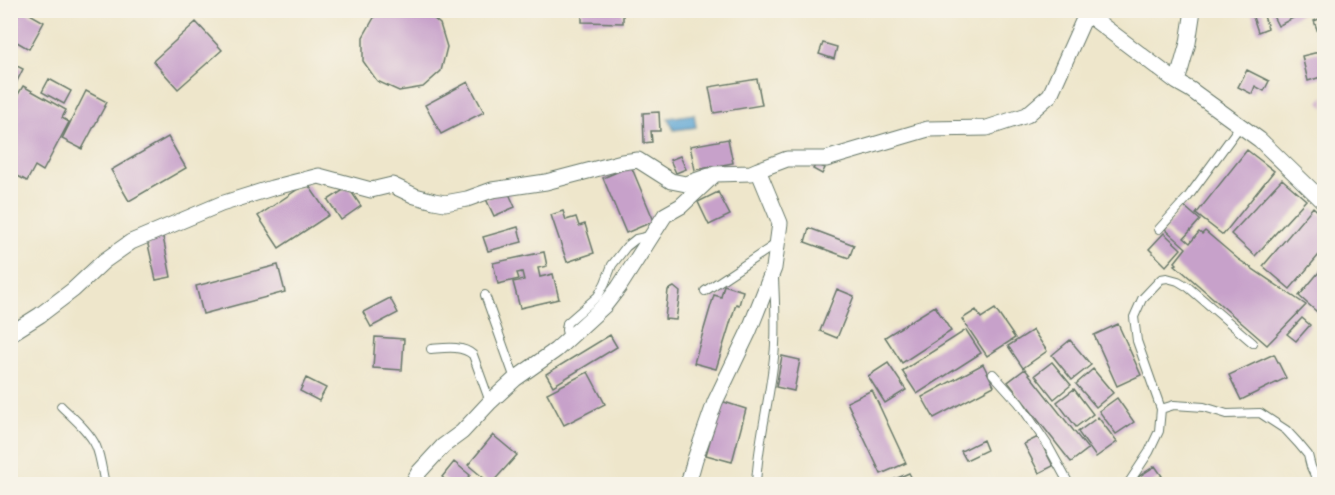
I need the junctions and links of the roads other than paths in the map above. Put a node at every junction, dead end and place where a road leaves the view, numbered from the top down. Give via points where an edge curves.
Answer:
1 (1193, 10) edge
2 (1087, 12) edge
3 (1177, 82) junction
4 (1240, 126) junction
5 (758, 170) junction
6 (715, 174) junction
7 (1324, 202) edge
8 (1159, 229) dead end
9 (778, 242) junction
10 (774, 268) junction
11 (705, 291) dead end
12 (485, 295) dead end
13 (10, 334) edge
14 (1253, 343) dead end
15 (431, 349) dead end
16 (993, 374) dead end
17 (515, 379) junction
18 (490, 402) junction
19 (61, 406) dead end
20 (1161, 409) junction
21 (105, 484) edge
22 (412, 484) edge
23 (688, 484) edge
24 (756, 484) edge
25 (1069, 484) edge
26 (1128, 484) edge
27 (1322, 484) edge

1 - 3 street
2 - 3 street
2 - 5 street via 1050,95 1027,115 987,128 928,129 826,159 787,159
3 - 4 street
4 - 7 street via 1260,140
4 - 8 lane
5 - 6 street
5 - 9 street via 780,223
6 - 13 street via 686,184 671,181 638,160 445,203 415,196 392,185 371,190 319,176 221,204 131,242 73,290
6 - 17 street via 681,206 665,215 605,305 556,350
9 - 10 street
9 - 11 lane
10 - 23 street via 715,402
10 - 24 lane via 774,356
12 - 17 lane
14 - 20 lane via 1178,281 1161,279 1142,299 1134,327
15 - 18 lane via 460,348 473,355
16 - 25 lane via 1019,403
17 - 18 street
18 - 22 street via 443,446
19 - 21 lane via 95,444
20 - 26 lane via 1159,431
20 - 27 lane via 1181,405 1227,414 1260,413 1298,443

